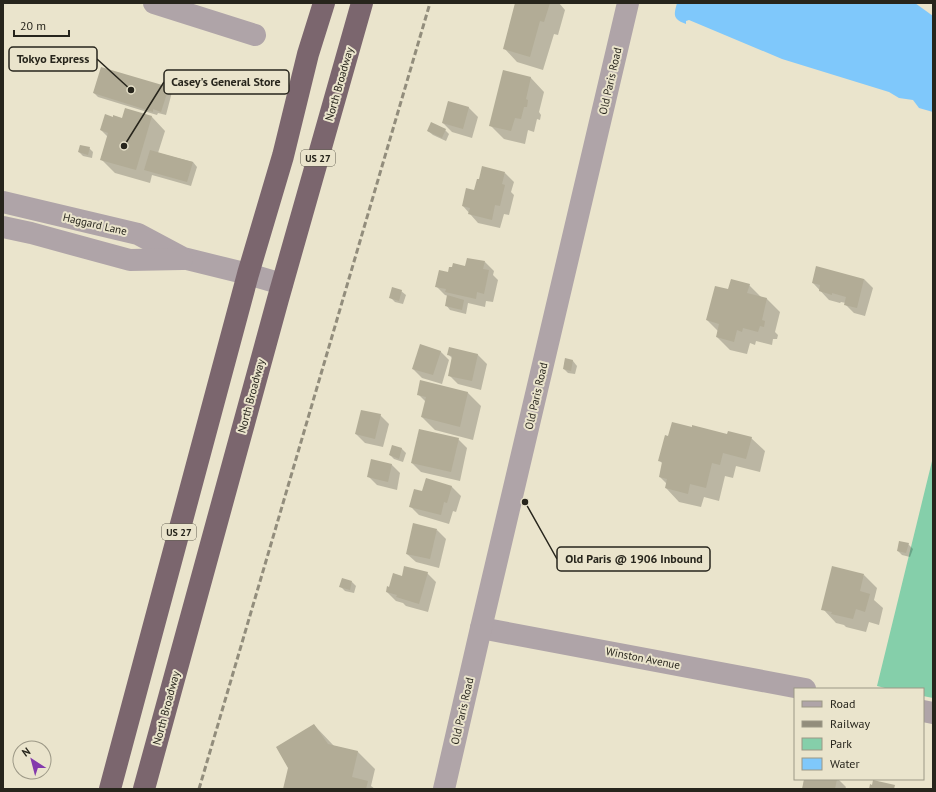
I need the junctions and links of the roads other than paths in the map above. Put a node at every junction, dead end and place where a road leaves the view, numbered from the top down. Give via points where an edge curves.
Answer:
1 (154, 3) edge
2 (324, 3) edge
3 (362, 3) edge
4 (628, 3) edge
5 (254, 35) dead end
6 (3, 202) edge
7 (3, 227) edge
8 (183, 258) junction
9 (248, 274) junction
10 (282, 284) junction
11 (481, 628) junction
12 (800, 688) edge
13 (110, 789) edge
14 (144, 789) edge
15 (444, 789) edge

1 - 5 street
2 - 9 highway, US 27
3 - 10 highway, North Broadway / US 27
4 - 11 street, Old Paris Road
6 - 8 street, Haggard Lane via 138,234
7 - 8 street, Haggard Lane via 130,260
8 - 9 street, Haggard Lane
9 - 10 street, Haggard Lane
9 - 13 highway, US 27
10 - 14 highway, North Broadway / US 27
11 - 12 street, Winston Avenue
11 - 15 street, Old Paris Road

